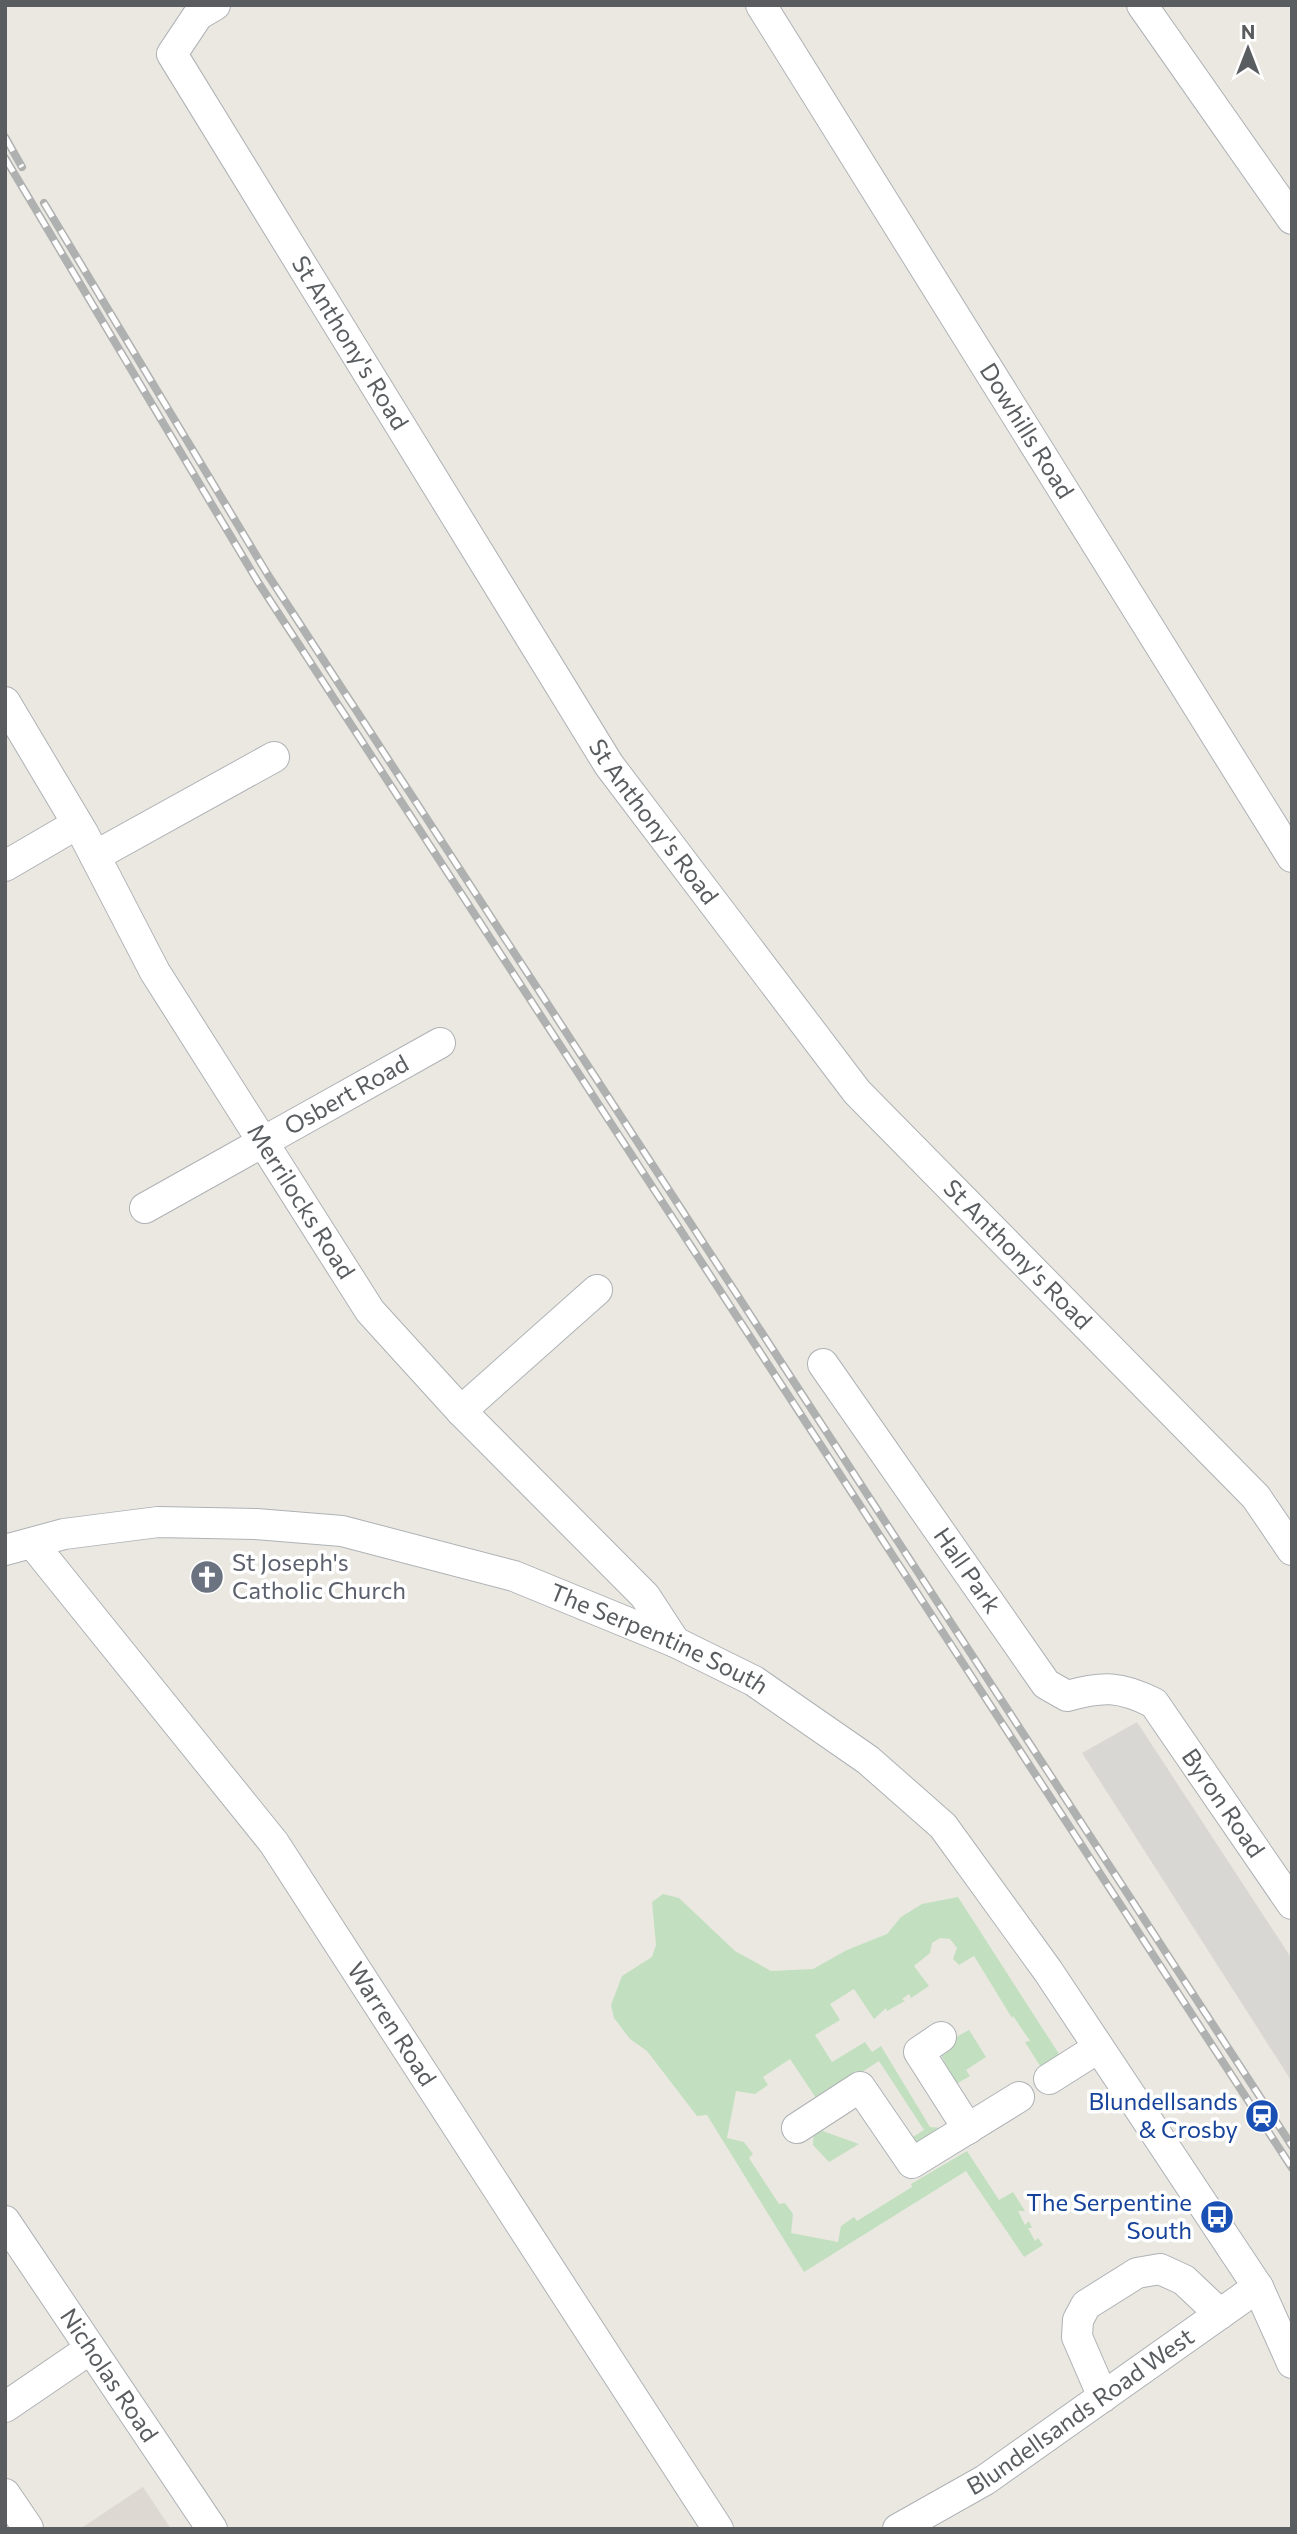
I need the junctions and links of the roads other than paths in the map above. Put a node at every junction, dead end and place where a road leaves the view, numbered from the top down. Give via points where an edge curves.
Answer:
1 (215, 5) edge
2 (761, 5) edge
3 (1142, 5) edge
4 (1292, 219) edge
5 (5, 702) edge
6 (274, 757) dead end
7 (77, 824) junction
8 (95, 856) junction
9 (1292, 857) edge
10 (5, 866) edge
11 (440, 1043) dead end
12 (263, 1143) junction
13 (145, 1208) dead end
14 (597, 1290) dead end
15 (823, 1364) dead end
16 (461, 1411) junction
17 (19, 1547) edge
18 (1292, 1550) edge
19 (675, 1642) junction
20 (1154, 1703) joint
21 (1292, 1904) edge
22 (940, 2037) dead end
23 (1098, 2048) junction
24 (1049, 2079) dead end
25 (1019, 2097) dead end
26 (797, 2128) dead end
27 (968, 2129) junction
28 (5, 2221) edge
29 (1258, 2287) junction
30 (1220, 2314) junction
31 (90, 2349) junction
32 (1292, 2363) edge
33 (1103, 2396) junction
34 (5, 2407) edge
35 (5, 2494) edge
36 (28, 2528) edge
37 (212, 2529) edge
38 (719, 2529) edge
39 (898, 2529) edge

1 - 18 street, St Anthony's Road via 198,15 172,54 609,765 858,1092 1256,1497
2 - 9 street, Dowhills Road
3 - 4 street
5 - 7 street, Merrilocks Road
6 - 8 street
7 - 8 street, Merrilocks Road
7 - 10 street
8 - 12 street, Merrilocks Road via 155,972
11 - 12 street, Osbert Road
12 - 13 street, Osbert Road
12 - 16 street, Merrilocks Road via 370,1311
14 - 16 street
15 - 20 street, Hall Park via 1046,1684 1067,1696 1096,1688 1129,1690
16 - 19 street, Merrilocks Road via 645,1596
17 - 19 street, The Serpentine South via 64,1534 158,1522 342,1531 514,1576
17 - 38 street, Warren Road via 274,1843
19 - 23 street, The Serpentine South via 754,1681 868,1760 943,1826
20 - 21 street, Byron Road
22 - 27 street via 919,2052
23 - 24 street
23 - 29 street, The Serpentine South
25 - 27 street
26 - 27 street via 860,2087 912,2163
28 - 31 street, Nicholas Road
29 - 30 street, Blundellsands Road West
29 - 32 street, The Serpentine South
30 - 33 street, Blundellsands Road West
30 - 33 street via 1184,2280 1160,2270 1137,2273 1086,2305 1078,2320 1077,2337
31 - 34 street
31 - 37 street, Nicholas Road
33 - 39 street, Blundellsands Road West via 985,2480
35 - 36 street

